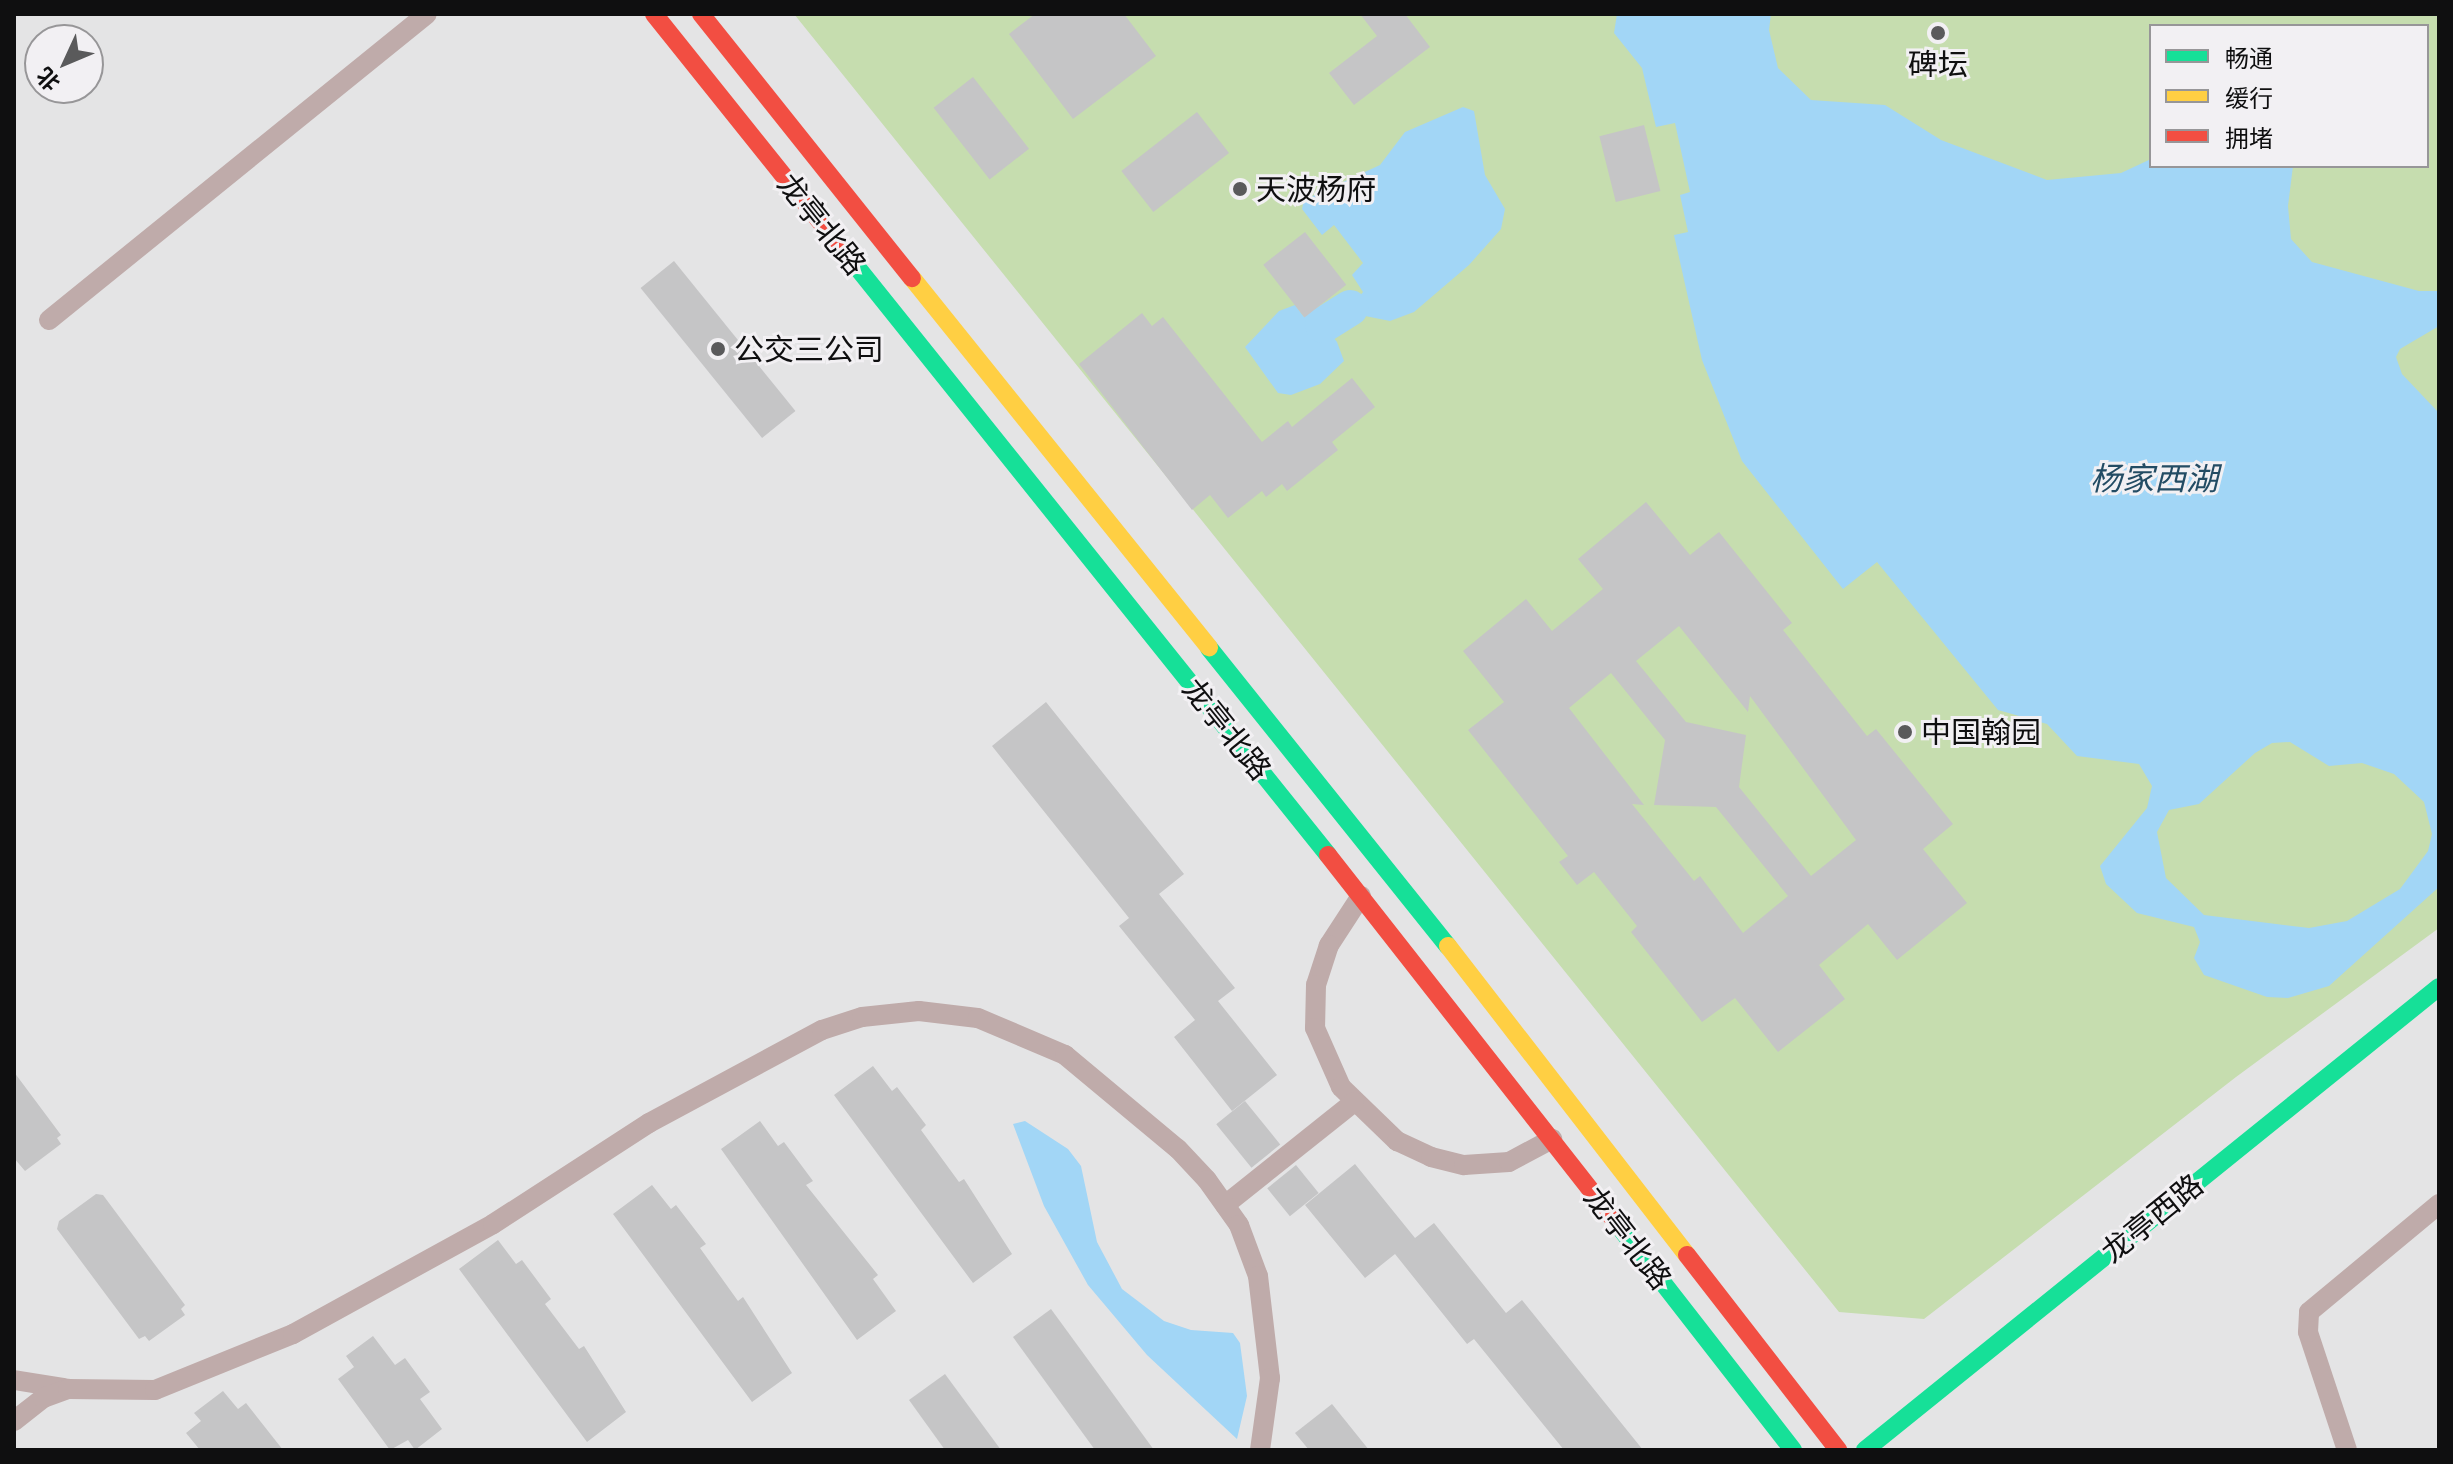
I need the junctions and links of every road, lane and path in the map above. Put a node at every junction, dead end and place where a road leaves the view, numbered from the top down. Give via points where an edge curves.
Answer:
1 (427, 14) edge
2 (654, 14) edge
3 (701, 14) edge
4 (49, 320) dead end
5 (1361, 896) junction
6 (2439, 987) edge
7 (1354, 1102) junction
8 (1552, 1139) junction
9 (2439, 1204) edge
10 (1225, 1205) junction
11 (14, 1380) edge
12 (68, 1389) junction
13 (14, 1421) edge
14 (1260, 1450) edge
15 (1793, 1450) edge
16 (1838, 1450) edge
17 (1865, 1450) edge
18 (2347, 1450) edge

1 - 4 lane
2 - 5 main road, 龙亭北路
3 - 16 main road, 龙亭北路 via 1453,953
5 - 7 lane via 1329,945 1316,985 1315,1028 1322,1052
5 - 8 main road, 龙亭北路
6 - 17 main road, 龙亭西路
7 - 8 lane via 1397,1141 1464,1165 1509,1162
7 - 10 lane
8 - 15 main road, 龙亭北路
9 - 18 lane via 2309,1312 2308,1332
10 - 12 lane via 1178,1149 1065,1055 978,1018 919,1011 862,1017 822,1030 649,1123 493,1224 293,1334 155,1390
10 - 14 lane via 1239,1225 1258,1276 1265,1322 1270,1378
11 - 12 lane
12 - 13 lane via 43,1398

